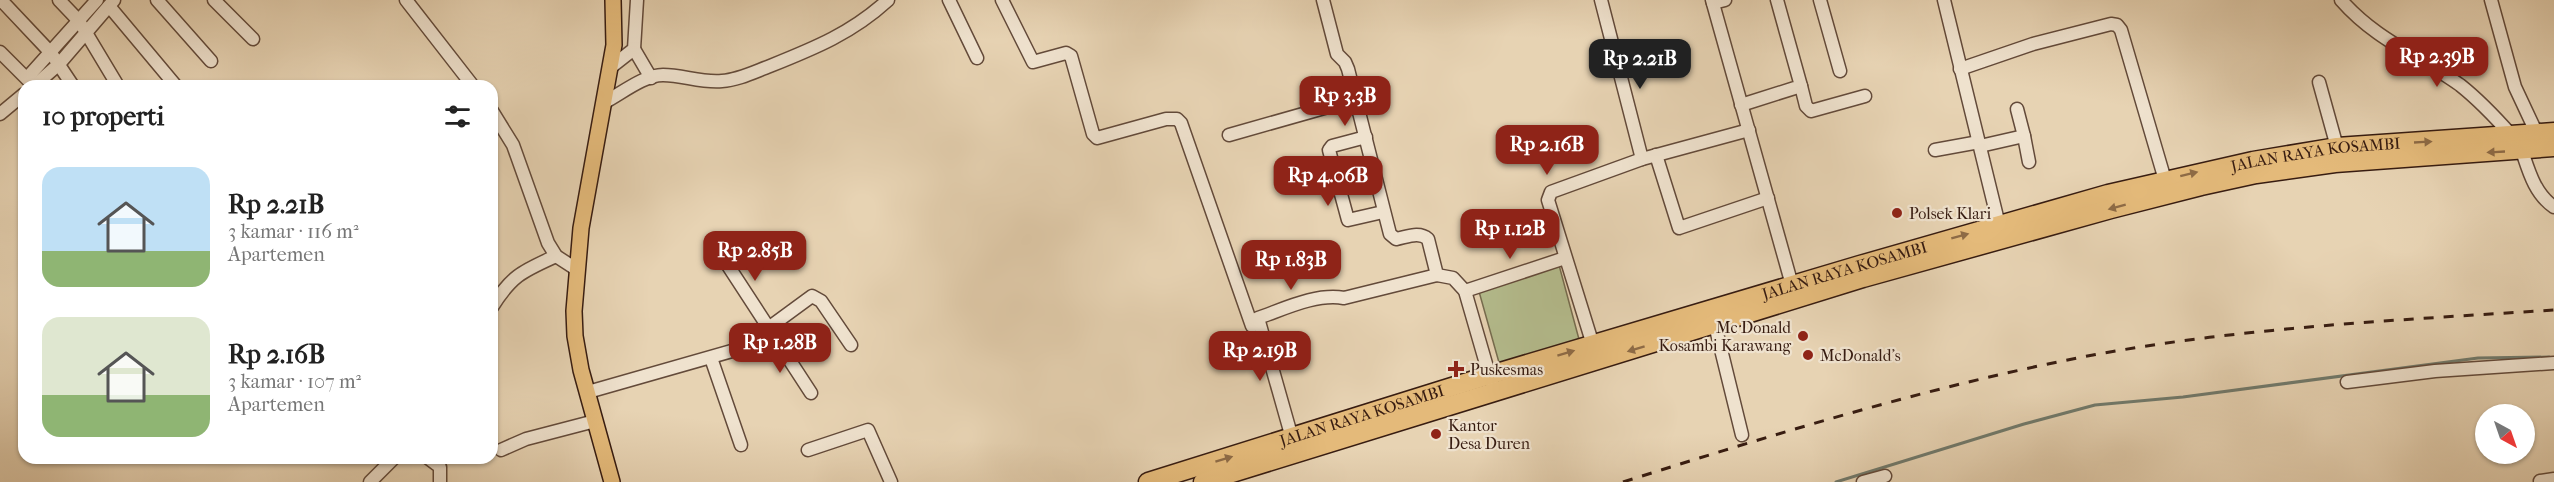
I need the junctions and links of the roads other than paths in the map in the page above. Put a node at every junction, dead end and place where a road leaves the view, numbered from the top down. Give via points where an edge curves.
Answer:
1 (1, 0) edge
2 (59, 0) edge
3 (97, 0) edge
4 (157, 0) edge
5 (214, 0) edge
6 (406, 0) edge
7 (613, 0) edge
8 (637, 0) edge
9 (888, 0) edge
10 (948, 0) edge
11 (1002, 0) edge
12 (1323, 0) edge
13 (1601, 0) edge
14 (1777, 0) edge
15 (1820, 0) edge
16 (1944, 0) edge
17 (2341, 0) edge
18 (2491, 0) edge
19 (1717, 1) edge
20 (112, 3) edge
21 (79, 21) junction
22 (85, 33) junction
23 (253, 39) dead end
24 (634, 49) junction
25 (0, 52) edge
26 (51, 53) junction
27 (977, 58) dead end
28 (211, 61) dead end
29 (59, 64) junction
30 (611, 67) junction
31 (1960, 69) junction
32 (1839, 71) dead end
33 (651, 78) junction
34 (29, 80) edge
35 (34, 80) edge
36 (36, 80) edge
37 (69, 80) edge
38 (114, 80) edge
39 (171, 80) edge
40 (468, 80) edge
41 (2319, 81) dead end
42 (1801, 86) junction
43 (1865, 96) dead end
44 (18, 98) edge
45 (1356, 99) junction
46 (605, 102) junction
47 (1741, 105) junction
48 (2017, 109) dead end
49 (1, 111) edge
50 (498, 121) edge
51 (1749, 130) junction
52 (2546, 133) edge
53 (1229, 135) dead end
54 (1366, 136) junction
55 (2024, 136) junction
56 (2517, 143) junction
57 (1979, 144) junction
58 (2337, 147) junction
59 (2554, 147) edge
60 (1935, 150) dead end
61 (1656, 155) junction
62 (1642, 159) junction
63 (2029, 162) dead end
64 (2165, 180) junction
65 (1768, 198) junction
66 (2554, 207) edge
67 (1383, 212) junction
68 (1999, 225) junction
69 (712, 241) dead end
70 (556, 256) junction
71 (1565, 258) junction
72 (576, 269) junction
73 (1437, 274) junction
74 (1801, 287) junction
75 (1465, 291) junction
76 (498, 298) edge
77 (1715, 324) junction
78 (1252, 326) dead end
79 (770, 334) junction
80 (851, 345) dead end
81 (1593, 345) junction
82 (711, 358) junction
83 (2554, 363) edge
84 (2347, 382) dead end
85 (1492, 383) junction
86 (588, 392) junction
87 (811, 393) dead end
88 (595, 421) junction
89 (1742, 435) dead end
90 (1292, 438) junction
91 (741, 445) dead end
92 (501, 450) dead end
93 (808, 450) dead end
94 (388, 464) edge
95 (441, 464) edge
96 (1885, 476) dead end
97 (2554, 479) edge
98 (2540, 481) edge
99 (370, 482) edge
100 (440, 482) edge
101 (612, 482) edge
102 (891, 482) edge
103 (1148, 482) edge
104 (1203, 482) edge
105 (1863, 482) edge

1 - 26 street
2 - 21 street
3 - 21 street
4 - 28 street
5 - 23 street
6 - 40 street
7 - 30 main road
8 - 24 street
9 - 33 street via 867,20 837,37 746,76 699,82 661,75
10 - 27 street
11 - 78 street via 1033,62 1066,53 1071,56 1097,138 1177,119
12 - 45 street via 1337,54 1345,62
13 - 62 street
14 - 42 street
15 - 32 street
16 - 31 street
17 - 56 street via 2371,30 2460,85
18 - 52 street via 2515,87
19 - 47 street
20 - 22 street
20 - 39 street
21 - 22 street
21 - 26 street
22 - 29 street
22 - 38 street
24 - 30 street
24 - 33 street
25 - 34 street
26 - 29 street
26 - 35 street
29 - 36 street
29 - 37 street
30 - 46 main road
31 - 57 street
31 - 64 street via 2033,44 2117,25
33 - 46 street
41 - 58 street
42 - 43 street via 1811,111
42 - 47 street
44 - 49 street
45 - 53 street
45 - 54 street
46 - 72 main road
47 - 51 street
48 - 55 street
50 - 70 street via 513,145 540,225
51 - 61 street
51 - 65 street
52 - 56 highway, JALAN RAYA KOSAMBI
54 - 67 street
54 - 67 street via 1329,150 1348,220
55 - 57 street
55 - 63 street
58 -> 56 highway, JALAN RAYA KOSAMBI
56 - 59 highway, JALAN RAYA KOSAMBI
56 - 66 street via 2538,192
56 -> 74 highway, JALAN RAYA KOSAMBI via 2256,174
57 - 60 street
57 - 68 street
64 -> 58 highway, JALAN RAYA KOSAMBI
61 - 62 street
61 - 65 street via 1679,228
62 - 71 street via 1551,192 1548,200
64 - 68 highway, JALAN RAYA KOSAMBI
65 - 74 street
67 - 73 street via 1394,238 1420,234 1428,239
74 -> 68 highway, JALAN RAYA KOSAMBI
69 - 79 street
70 - 72 street
70 - 76 street via 515,276
71 - 75 street
71 - 81 street
72 - 86 main road via 575,336
73 - 75 street via 1454,278
73 - 90 street via 1344,298 1318,298 1258,318
74 - 77 highway, JALAN RAYA KOSAMBI
74 - 81 highway, JALAN RAYA KOSAMBI
75 - 85 street
77 -> 85 highway, JALAN RAYA KOSAMBI
77 - 89 street
79 - 80 street via 812,296 821,301
79 - 82 street
79 - 87 street
85 -> 81 highway, JALAN RAYA KOSAMBI
82 - 86 street
82 - 91 street
83 - 84 street
85 - 90 highway, JALAN RAYA KOSAMBI
85 - 104 highway, JALAN RAYA KOSAMBI
86 - 88 main road
88 - 92 street via 526,439
88 - 101 main road
103 -> 90 highway, JALAN RAYA KOSAMBI
93 - 102 street via 868,430
94 - 99 street
95 - 100 street
96 - 105 street
97 - 98 street

